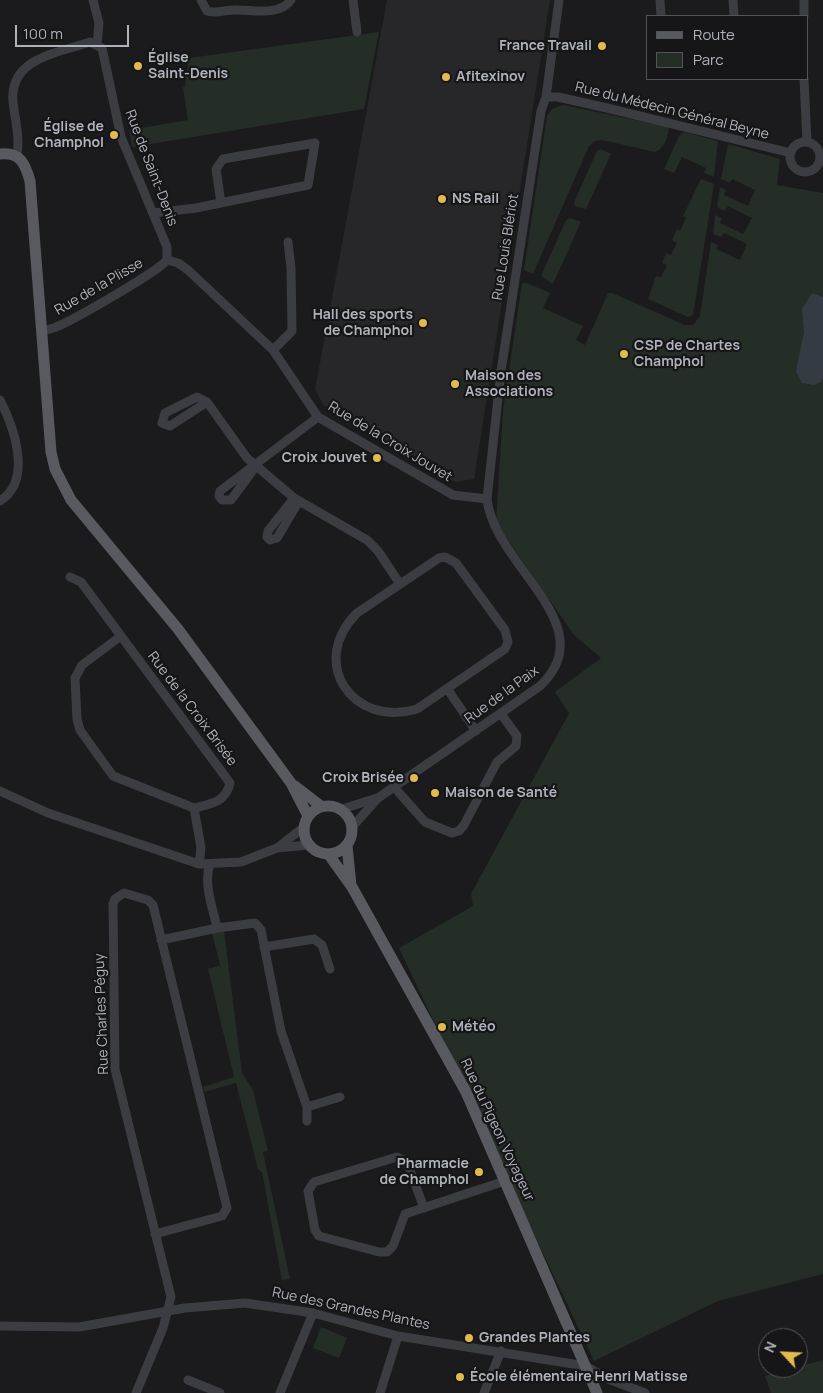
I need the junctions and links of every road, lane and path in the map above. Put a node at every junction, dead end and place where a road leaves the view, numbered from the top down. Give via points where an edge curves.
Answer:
1 (93, 0) edge
2 (201, 0) edge
3 (291, 0) edge
4 (353, 0) edge
5 (559, 0) edge
6 (660, 0) edge
7 (733, 0) edge
8 (804, 0) edge
9 (661, 15) edge
10 (734, 15) edge
11 (804, 15) edge
12 (357, 32) dead end
13 (97, 44) junction
14 (804, 80) edge
15 (546, 97) junction
16 (807, 142) junction
17 (2, 153) edge
18 (791, 153) junction
19 (18, 155) junction
20 (821, 161) edge
21 (221, 203) junction
22 (154, 213) junction
23 (288, 242) dead end
24 (167, 260) junction
25 (41, 331) junction
26 (273, 350) junction
27 (0, 400) edge
28 (207, 402) junction
29 (318, 417) junction
30 (256, 466) junction
31 (487, 499) junction
32 (0, 501) edge
33 (70, 577) dead end
34 (400, 584) junction
35 (121, 636) junction
36 (448, 690) junction
37 (501, 714) junction
38 (476, 731) junction
39 (291, 783) junction
40 (394, 787) junction
41 (0, 791) edge
42 (378, 798) junction
43 (321, 806) junction
44 (194, 808) junction
45 (342, 809) junction
46 (306, 822) junction
47 (353, 826) junction
48 (309, 846) junction
49 (347, 846) junction
50 (277, 848) junction
51 (329, 854) junction
52 (198, 864) junction
53 (210, 864) junction
54 (352, 887) junction
55 (217, 928) junction
56 (161, 940) junction
57 (264, 947) junction
58 (330, 969) dead end
59 (340, 1096) dead end
60 (307, 1107) junction
61 (307, 1121) dead end
62 (506, 1181) junction
63 (424, 1208) junction
64 (155, 1234) junction
65 (168, 1311) junction
66 (313, 1313) junction
67 (0, 1326) edge
68 (398, 1336) junction
69 (501, 1351) junction
70 (586, 1366) junction
71 (188, 1380) dead end
72 (136, 1393) edge
73 (220, 1393) edge
74 (280, 1393) edge
75 (380, 1393) edge
76 (484, 1393) edge
77 (598, 1393) edge
78 (645, 1393) edge

1 - 13 street, Rue de Saint-Denis via 99,23
2 - 3 street via 207,11 214,13 273,10
4 - 12 street
5 - 15 street, Rue Louis Blériot
6 - 9 street
7 - 10 street
8 - 11 street
13 - 19 street via 90,42 34,60 23,69 13,90
13 - 22 street, Rue de Saint-Denis via 102,48 121,137
14 - 16 street
15 - 18 street, Rue du Médecin Général Beyne via 607,108
15 - 31 street, Rue Louis Blériot via 501,371
16 - 18 street via 795,146
16 - 20 street via 819,151
17 - 19 main road
18 - 20 street via 793,165 802,171 813,169
19 - 25 main road via 30,181
21 - 21 street via 308,185 315,143 223,159 216,169
21 - 22 street
22 - 24 street, Rue de Saint-Denis via 167,246
23 - 26 street via 294,323 288,338
24 - 25 street, Rue de la Plisse via 153,272 74,318
24 - 26 street, Rue de la Croix Jouvet via 188,270
25 - 39 main road via 51,452 61,483 71,500 178,629
26 - 29 street, Rue de la Croix Jouvet
27 - 32 street via 9,417 18,460 18,476 13,489
28 - 28 street via 197,397 165,413 162,423 170,426
28 - 30 street
29 - 30 street
29 - 31 street, Rue de la Croix Jouvet via 453,495
30 - 34 street via 297,499 367,540
31 - 37 street, Rue de la Paix via 492,524 553,613 562,642 556,668 549,678
33 - 35 street, Rue de la Croix Brisée via 81,582
34 - 36 street via 438,558 451,558 505,630 508,642 505,649
34 - 36 street via 347,623 339,637 337,671 352,697 382,713 402,714 417,709
35 - 44 street, Rue de la Croix Brisée via 230,783 228,793 217,802
35 - 44 street via 82,665 75,678 80,730 113,776
36 - 38 street
37 - 38 street, Rue de la Paix
37 - 40 street via 517,736 516,746 497,762 459,831 452,833 425,822
38 - 40 street, Rue de la Paix
39 - 43 main road
39 - 46 main road
40 - 42 street, Rue de la Paix
41 - 52 street via 48,814
42 - 45 street, Rue de la Paix
42 - 47 street, Rue de la Paix
43 - 45 main road via 332,805
43 - 46 main road
44 - 52 street via 201,848
45 - 47 main road
46 - 48 main road via 305,837
46 - 50 street
47 - 49 main road
48 - 50 street
48 - 51 main road
49 - 51 main road
49 - 54 main road, Rue du Pigeon Voyageur
50 - 53 street via 241,862
51 - 54 main road, Rue du Pigeon Voyageur
52 - 53 street
53 - 55 street via 207,874
54 - 62 main road, Rue du Pigeon Voyageur via 466,1092
55 - 56 street
55 - 57 street via 255,923 261,930
56 - 64 street, Rue Charles Péguy via 227,1208 222,1216
56 - 64 street, Rue Charles Péguy via 151,902 124,893 115,899 115,1069
57 - 58 street via 314,939 322,944
57 - 60 street via 281,1031
59 - 60 street
60 - 61 street
62 - 63 street
62 - 70 main road, Rue du Pigeon Voyageur
63 - 63 street via 404,1158 397,1157 314,1182 308,1191 319,1236 379,1252 387,1252 393,1246 405,1214
64 - 65 street, Rue Charles Péguy via 171,1297
65 - 66 street, Rue des Grandes Plantes via 245,1303
65 - 67 street, Rue des Grandes Plantes via 79,1327
65 - 72 street
66 - 68 street, Rue des Grandes Plantes
66 - 74 street
68 - 69 street, Rue des Grandes Plantes
68 - 75 street
69 - 70 street, Rue des Grandes Plantes
69 - 76 street
70 - 77 main road, Rue du Pigeon Voyageur
70 - 78 street via 608,1379
71 - 73 street

